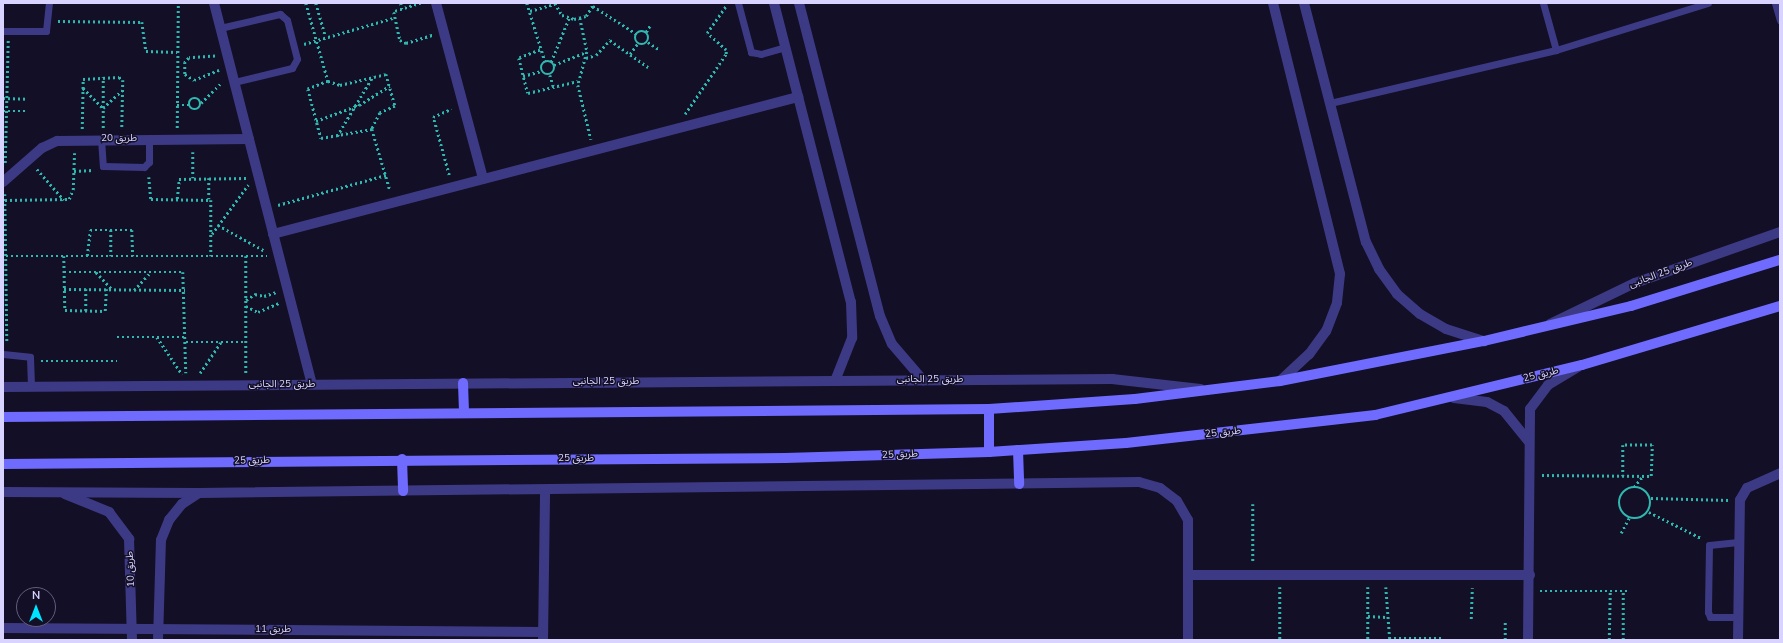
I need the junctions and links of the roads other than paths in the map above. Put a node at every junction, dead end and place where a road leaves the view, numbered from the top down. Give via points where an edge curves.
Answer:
1 (49, 3) edge
2 (214, 3) edge
3 (436, 3) edge
4 (738, 3) edge
5 (774, 3) edge
6 (799, 3) edge
7 (1273, 3) edge
8 (1304, 3) edge
9 (1543, 3) edge
10 (1708, 3) edge
11 (1775, 3) edge
12 (1780, 20) edge
13 (220, 28) junction
14 (5, 31) edge
15 (785, 47) junction
16 (1556, 50) junction
17 (234, 82) junction
18 (798, 97) junction
19 (1330, 103) junction
20 (102, 139) junction
21 (149, 139) junction
22 (249, 139) junction
23 (483, 179) junction
24 (4, 181) edge
25 (1780, 232) edge
26 (273, 234) junction
27 (1780, 260) edge
28 (1780, 306) edge
29 (1546, 327) junction
30 (1484, 341) junction
31 (5, 354) edge
32 (1582, 365) junction
33 (923, 380) junction
34 (835, 381) junction
35 (1280, 381) junction
36 (463, 383) junction
37 (312, 384) junction
38 (31, 386) junction
39 (3, 387) edge
40 (1208, 391) junction
41 (1450, 398) junction
42 (989, 409) junction
43 (464, 413) junction
44 (3, 417) edge
45 (1528, 441) junction
46 (1018, 450) junction
47 (990, 452) junction
48 (402, 459) junction
49 (3, 464) edge
50 (1780, 473) edge
51 (1019, 484) junction
52 (545, 490) junction
53 (58, 491) junction
54 (403, 491) junction
55 (3, 492) edge
56 (199, 493) junction
57 (1738, 542) junction
58 (1189, 575) junction
59 (1530, 575) junction
60 (1738, 618) junction
61 (3, 628) edge
62 (132, 629) junction
63 (158, 629) junction
64 (273, 635) edge
65 (405, 636) edge
66 (543, 636) edge
67 (132, 640) edge
68 (158, 640) edge
69 (1188, 640) edge
70 (1528, 640) edge
71 (1738, 640) edge

1 - 14 lane via 46,31
2 - 13 street
3 - 23 street
4 - 15 lane via 751,52 761,54
5 - 15 street
6 - 33 street via 880,316 900,357
7 - 35 street via 1340,274 1337,303 1326,330 1309,354
8 - 19 street
9 - 16 lane
10 - 16 lane
11 - 12 lane
13 - 17 street
13 - 17 lane via 280,14 287,20 296,67
15 - 18 street
16 - 19 lane
17 - 22 street
18 - 23 street
18 - 34 street via 851,302 852,338
19 - 30 street via 1366,242 1378,269 1397,294 1420,314 1446,329
20 - 21 street, طريق 20
20 - 21 lane via 101,165 147,166
20 - 24 street, طريق 20 via 57,141 29,159
21 - 22 street, طريق 20
22 - 26 street
23 - 26 street
25 - 29 street, طريق 25 الجانبى via 1635,283
26 - 37 street
27 - 29 street via 1631,306
28 - 32 street, طريق 25
29 - 30 street
30 - 35 street
31 - 38 lane via 28,355 31,361
32 - 41 street, طريق 25
32 - 45 street via 1548,385 1537,396 1530,410
33 - 34 street, طريق 25 الجانبى
33 - 40 street, طريق 25 الجانبى via 1119,379
34 - 36 street, طريق 25 الجانبى
35 - 40 street
36 - 37 street, طريق 25 الجانبى
36 - 43 street
37 - 38 street, طريق 25 الجانبى
38 - 39 street, طريق 25 الجانبى
40 - 42 street
41 - 45 street via 1469,398 1504,411
41 - 46 street, طريق 25 via 1312,424
42 - 43 street
42 - 47 street
43 - 44 street
45 - 59 street
46 - 47 street, طريق 25
46 - 51 street
47 - 48 street, طريق 25 via 785,458
48 - 49 street, طريق 25
48 - 54 street
50 - 57 street via 1747,488 1740,500
51 - 52 street
51 - 58 street via 1139,482 1160,488 1177,501 1188,520
52 - 54 street
52 - 66 street, طريق 11
53 - 55 street
53 - 56 street
53 - 62 street, طريق 10 via 109,512 121,524 132,556
54 - 56 street
56 - 63 street via 182,504 168,520 161,540
57 - 60 street
57 - 60 lane via 1710,542 1708,615
58 - 59 street
58 - 69 street
59 - 70 street
60 - 71 street
61 - 62 street, طريق 11
62 - 63 street, طريق 11
62 - 67 street, طريق 10
63 - 64 street, طريق 11
63 - 68 street
64 - 65 street, طريق 11
65 - 66 street, طريق 11

